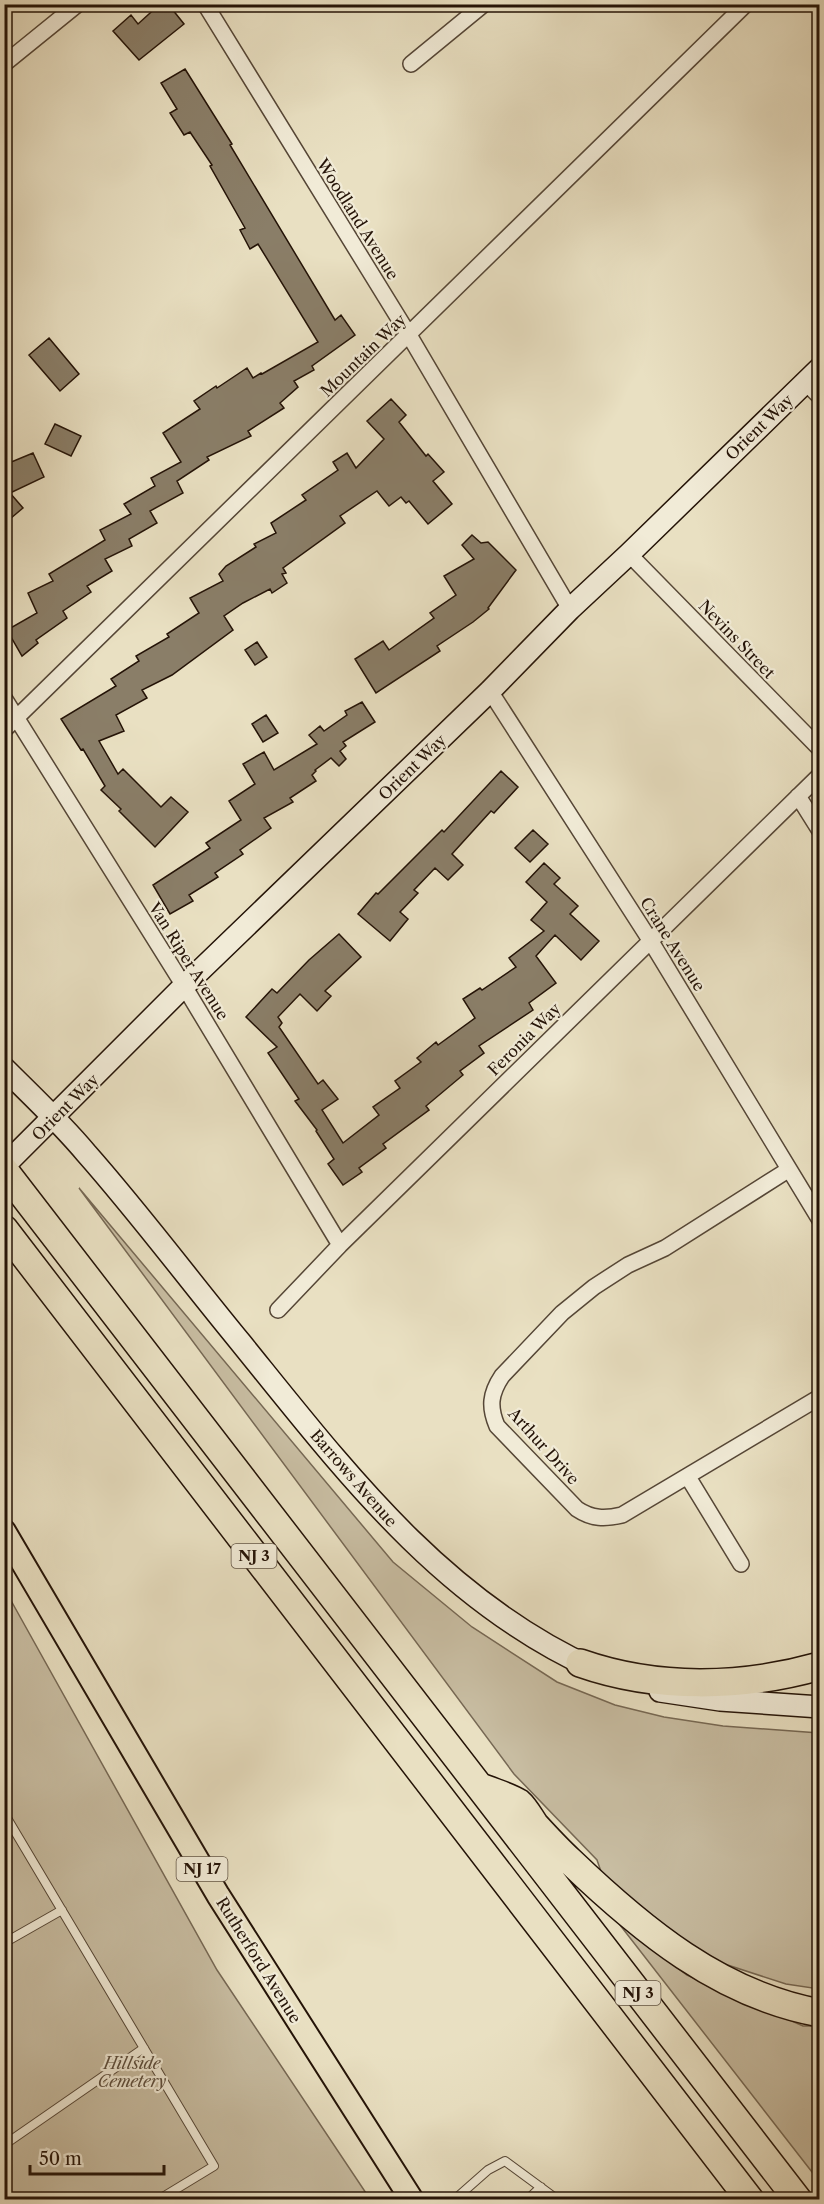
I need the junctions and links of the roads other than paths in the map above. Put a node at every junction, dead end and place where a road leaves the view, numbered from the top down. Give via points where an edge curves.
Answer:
1 (78, 4) edge
2 (205, 4) edge
3 (484, 4) edge
4 (746, 4) edge
5 (4, 64) edge
6 (411, 64) dead end
7 (409, 335) junction
8 (815, 382) edge
9 (629, 554) junction
10 (570, 609) junction
11 (490, 691) junction
12 (4, 698) edge
13 (17, 718) junction
14 (4, 730) edge
15 (819, 749) edge
16 (819, 775) edge
17 (798, 796) junction
18 (819, 831) edge
19 (650, 940) junction
20 (184, 986) junction
21 (4, 1068) edge
22 (54, 1118) junction
23 (4, 1168) edge
24 (788, 1170) junction
25 (819, 1220) edge
26 (4, 1229) edge
27 (340, 1245) junction
28 (278, 1311) dead end
29 (819, 1397) edge
30 (688, 1477) junction
31 (4, 1531) edge
32 (741, 1564) dead end
33 (580, 1663) junction
34 (819, 1666) edge
35 (819, 1707) edge
36 (479, 1786) junction
37 (4, 1813) edge
38 (13, 1827) junction
39 (4, 1832) edge
40 (62, 1910) junction
41 (4, 1943) edge
42 (714, 1975) junction
43 (819, 2004) edge
44 (819, 2013) edge
45 (144, 2048) junction
46 (4, 2145) edge
47 (541, 2187) junction
48 (158, 2199) edge
49 (412, 2199) edge
50 (454, 2199) edge
51 (527, 2199) edge
52 (558, 2199) edge
53 (750, 2199) edge
54 (798, 2199) edge

1 - 5 street
2 - 7 street, Woodland Avenue
3 - 6 street
4 - 7 street, Mountain Way
7 - 10 street, Woodland Avenue
7 - 13 street, Mountain Way
8 - 9 street, Orient Way
9 - 10 street, Orient Way
9 - 15 street, Nevins Street
10 - 11 street, Orient Way
11 - 19 street, Crane Avenue
11 - 20 street, Orient Way
12 - 13 street, Van Riper Avenue
13 - 14 street, Mountain Way
13 - 20 street, Van Riper Avenue
16 - 17 street
17 - 18 street
17 - 19 street, Feronia Way
19 - 24 street, Crane Avenue
19 - 27 street, Feronia Way
20 - 22 street, Orient Way
20 - 27 street, Van Riper Avenue
21 - 22 street, Barrows Avenue
22 - 23 street, Orient Way
22 - 33 street, Barrows Avenue via 394,1525 470,1593
23 - 36 highway, NJ 3
24 - 25 street, Crane Avenue
24 - 30 street, Arthur Drive via 665,1248 594,1287 562,1313 494,1388 491,1407 498,1426 581,1512 607,1518 622,1515
26 - 53 highway, NJ 3
27 - 28 street, Feronia Way
29 - 30 street, Arthur Drive
30 - 32 street
31 - 49 main road, Rutherford Avenue / NJ 17 via 218,1895
33 - 34 highway via 640,1679 690,1682 765,1679
33 - 35 street, Barrows Avenue via 632,1683 681,1695
36 - 42 highway via 519,1803 550,1841 613,1901
36 - 54 highway, NJ 3
37 - 38 lane
38 - 39 lane
38 - 40 lane
40 - 41 lane
40 - 45 lane
42 - 43 highway via 766,1994
42 - 44 highway via 764,1999
45 - 46 lane
45 - 48 lane via 214,2166
47 - 50 lane via 505,2161
47 - 51 lane
47 - 52 lane

